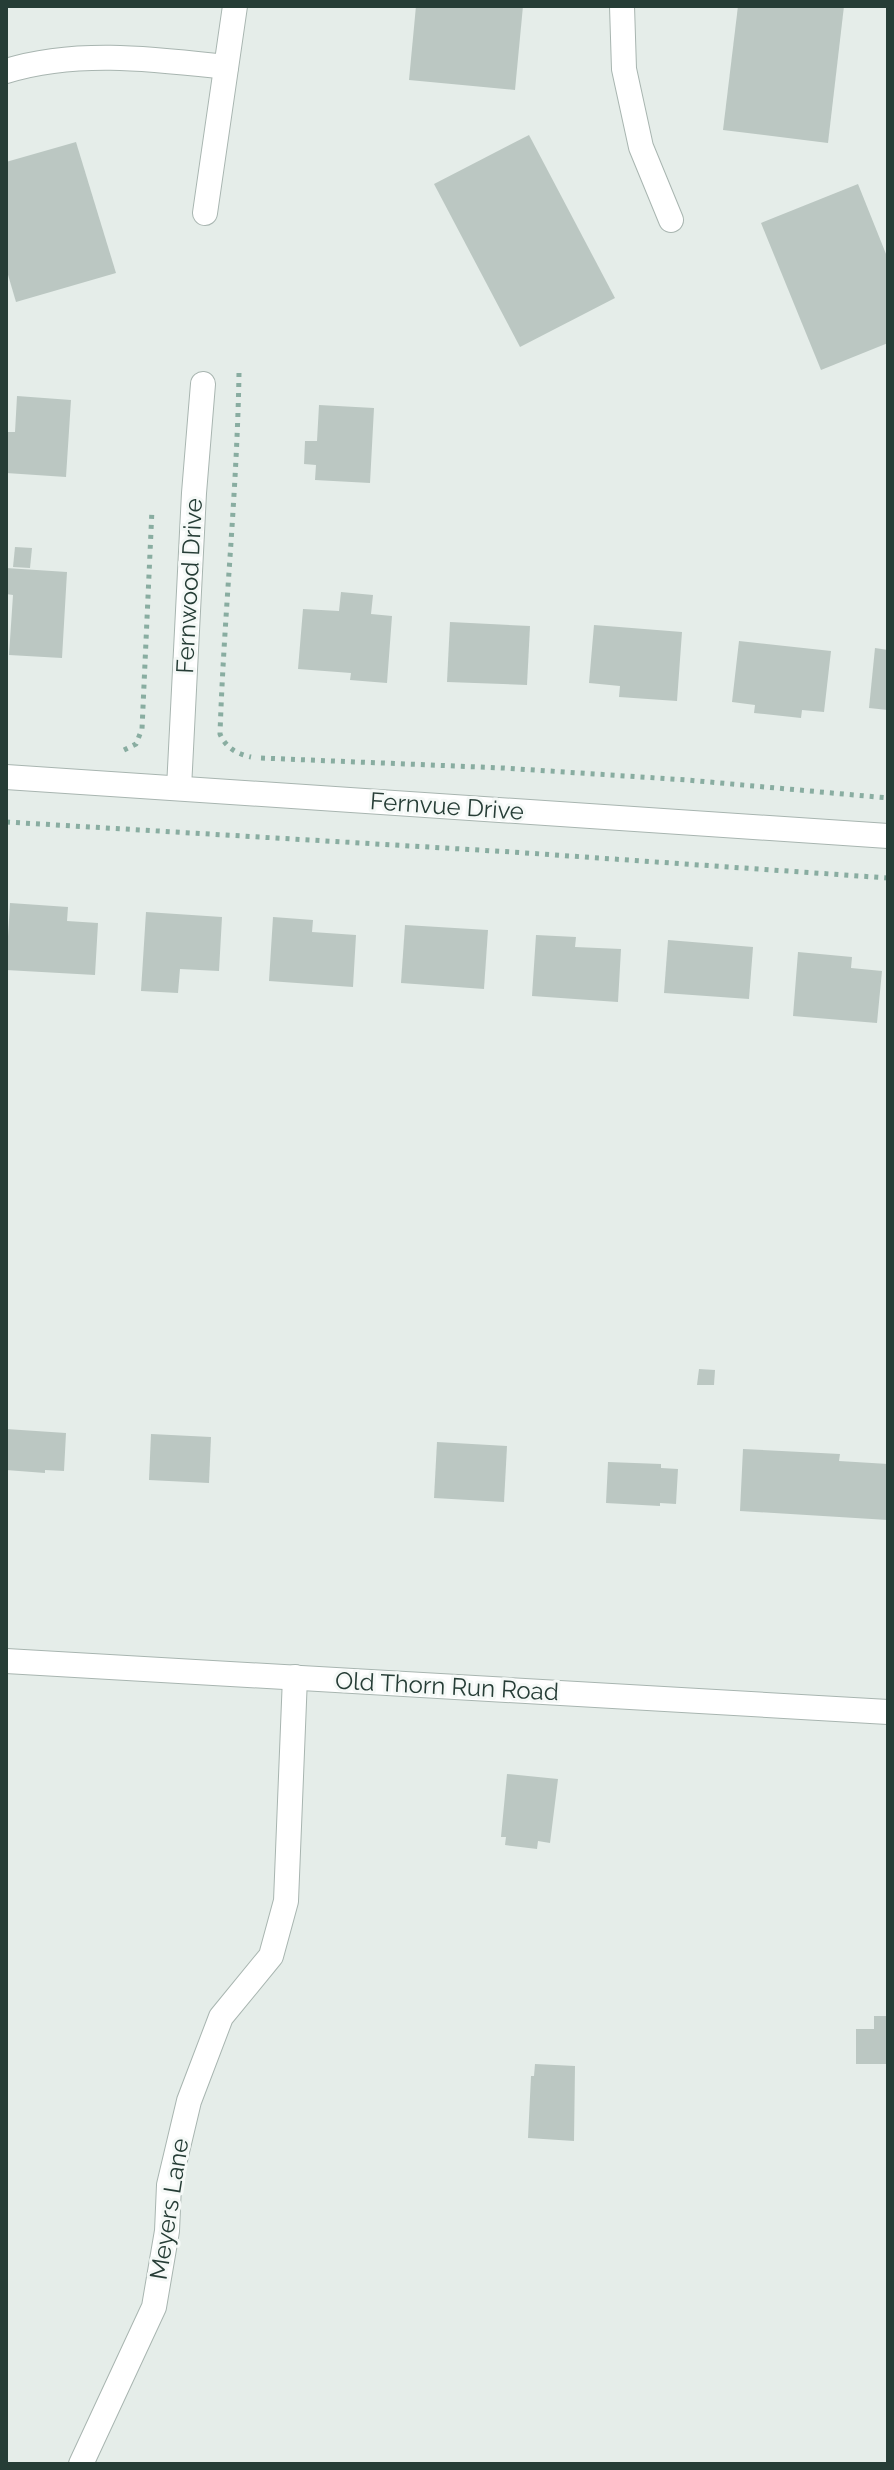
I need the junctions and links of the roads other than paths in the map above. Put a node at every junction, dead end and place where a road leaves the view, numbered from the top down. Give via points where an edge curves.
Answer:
1 (235, 6) edge
2 (622, 6) edge
3 (226, 67) junction
4 (6, 71) edge
5 (205, 213) dead end
6 (671, 220) dead end
7 (203, 384) dead end
8 (6, 777) edge
9 (179, 788) junction
10 (888, 836) edge
11 (6, 1661) edge
12 (295, 1677) junction
13 (888, 1712) edge
14 (81, 2464) edge

1 - 3 street
2 - 6 street via 624,69 641,147
3 - 4 street via 93,58
3 - 5 street
7 - 9 street, Fernwood Drive
8 - 9 street, Fernvue Drive
9 - 10 street, Fernvue Drive
11 - 12 street, Old Thorn Run Road
12 - 13 street, Old Thorn Run Road
12 - 14 street, Meyers Lane via 286,1901 271,1956 221,2017 189,2101 169,2185 154,2307

